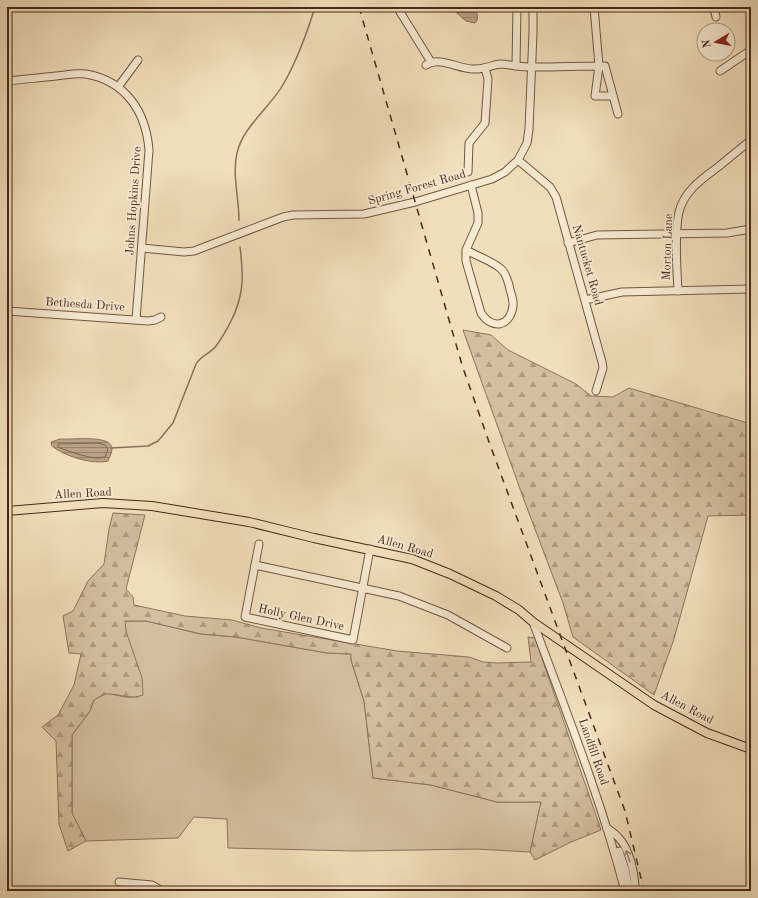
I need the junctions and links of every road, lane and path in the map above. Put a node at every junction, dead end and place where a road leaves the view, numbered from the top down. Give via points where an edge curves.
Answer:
1 (397, 7) edge
2 (516, 7) edge
3 (532, 7) edge
4 (594, 7) edge
5 (714, 7) edge
6 (716, 17) dead end
7 (751, 50) edge
8 (138, 60) dead end
9 (516, 66) junction
10 (599, 66) junction
11 (532, 67) junction
12 (485, 68) junction
13 (720, 71) dead end
14 (7, 81) edge
15 (118, 87) junction
16 (613, 96) junction
17 (618, 114) dead end
18 (751, 140) edge
19 (518, 160) junction
20 (468, 172) dead end
21 (472, 185) junction
22 (751, 229) edge
23 (677, 234) junction
24 (568, 242) junction
25 (142, 248) junction
26 (466, 250) junction
27 (751, 289) edge
28 (678, 291) junction
29 (585, 300) junction
30 (7, 310) edge
31 (161, 317) dead end
32 (136, 320) junction
33 (596, 391) dead end
34 (7, 511) edge
35 (260, 544) dead end
36 (370, 549) junction
37 (255, 565) junction
38 (363, 588) junction
39 (533, 622) junction
40 (507, 648) dead end
41 (751, 749) edge
42 (609, 829) junction
43 (119, 882) dead end
44 (162, 891) edge
45 (625, 891) edge
46 (629, 891) edge
47 (635, 891) edge

1 - 12 street via 428,63 446,63 472,69
2 - 9 street
3 - 11 street, Spring Forest Road
4 - 10 street
5 - 6 street
7 - 13 street
8 - 15 street
9 - 11 street
9 - 12 street via 499,64
10 - 11 street
10 - 16 street via 605,66
10 - 16 street via 595,96
11 - 19 street, Spring Forest Road via 527,143
12 - 20 street via 488,79 485,124 469,143
14 - 15 street, Johns Hopkins Drive via 85,74
15 - 25 street, Johns Hopkins Drive via 136,106 148,133
16 - 17 street
18 - 23 street, Morton Lane via 688,192 678,212
19 - 21 street, Spring Forest Road via 505,172
19 - 24 street, Nantucket Road via 550,187 556,197
21 - 25 street, Spring Forest Road via 364,214 282,217 194,251
21 - 26 street via 478,223
22 - 23 street
23 - 24 street via 597,235
23 - 28 street, Morton Lane
24 - 29 street, Nantucket Road
25 - 32 street, Johns Hopkins Drive
26 - 26 street via 466,261 481,314 496,325 502,324 513,308 505,273 501,268
27 - 28 street
28 - 29 street via 622,292
29 - 33 street, Nantucket Road via 603,368
30 - 32 street, Bethesda Drive
31 - 32 street, Bethesda Drive via 155,320
34 - 36 main road, Allen Road via 103,503 152,506 249,522
35 - 37 street, Holly Glen Drive
36 - 38 street, Holly Glen Drive
36 - 39 main road, Allen Road via 412,559 450,574 496,596
37 - 38 street
37 - 38 street, Holly Glen Drive via 245,617 353,640
38 - 40 street via 399,596 448,615
39 - 41 main road, Allen Road via 654,705 707,733
39 - 42 street, Landfill Road
42 - 45 street, Landfill Road
42 - 46 street via 625,868
47 -> 42 street via 635,876 626,850 619,837
43 - 44 street via 152,885

